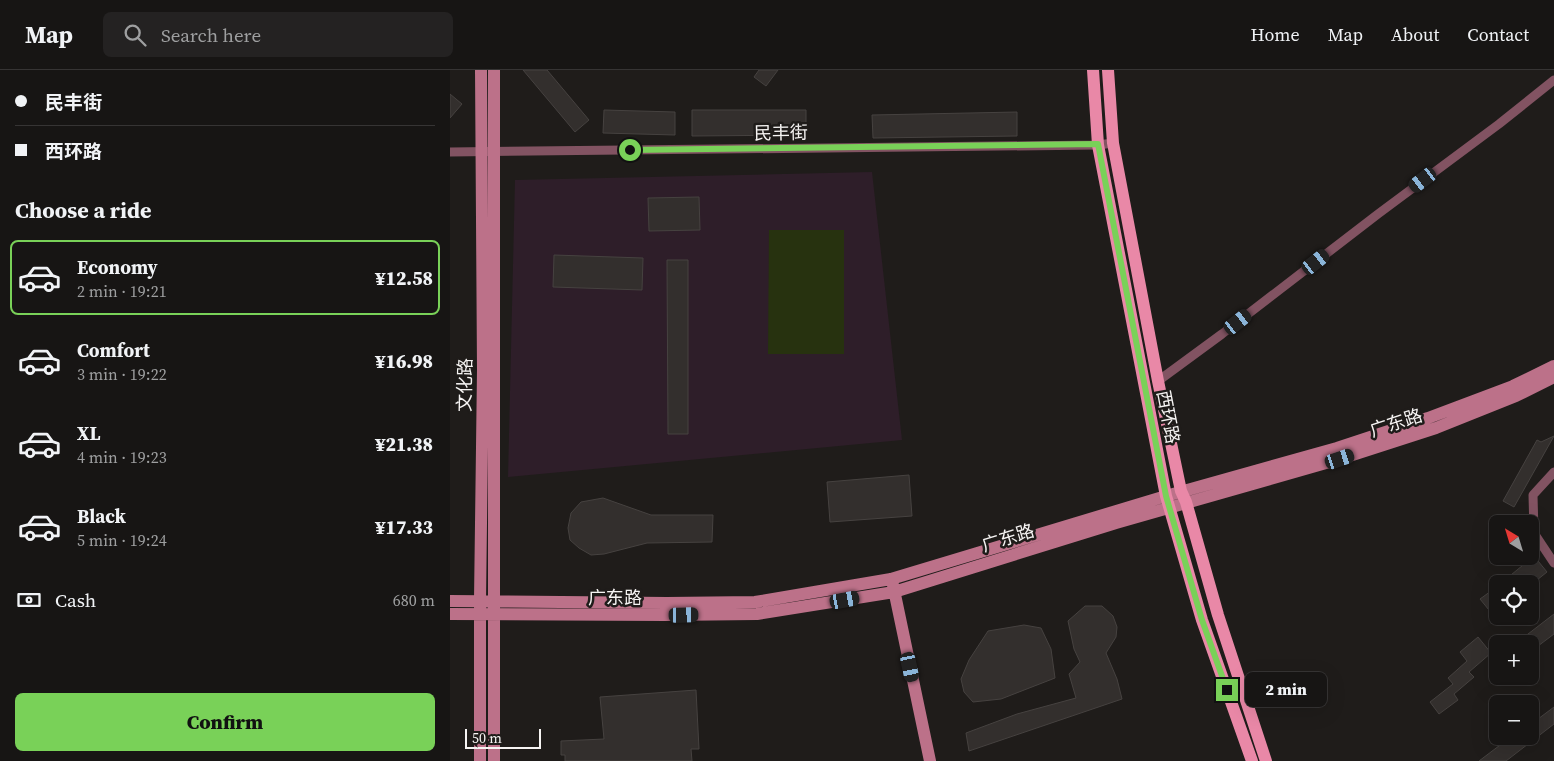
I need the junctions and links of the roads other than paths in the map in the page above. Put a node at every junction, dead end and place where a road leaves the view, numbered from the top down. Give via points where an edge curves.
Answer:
1 (482, 70) edge
2 (494, 70) edge
3 (1093, 70) edge
4 (1108, 70) edge
5 (1554, 80) edge
6 (1113, 143) junction
7 (1098, 144) junction
8 (450, 152) edge
9 (488, 152) junction
10 (1554, 366) edge
11 (1554, 377) edge
12 (1158, 381) junction
13 (1554, 472) edge
14 (1183, 497) junction
15 (1167, 502) junction
16 (1554, 563) edge
17 (893, 585) junction
18 (450, 600) edge
19 (480, 600) junction
20 (494, 608) junction
21 (450, 614) edge
22 (480, 614) junction
23 (480, 761) edge
24 (494, 761) edge
25 (930, 761) edge
26 (1252, 761) edge
27 (1266, 761) edge

1 - 9 street, 文化路
2 - 9 street, 文化路
3 - 7 main road, 西环路
4 - 6 main road, 西环路
5 - 12 street
6 - 7 street, 民丰街
6 - 12 main road, 西环路
7 - 9 street, 民丰街
7 - 15 main road, 西环路
8 - 9 street, 民丰街
9 - 19 street, 文化路
9 - 20 street, 文化路
10 - 14 street, 广东路 via 1513,386 1428,418
11 - 14 street, 广东路 via 1436,428 1340,459
12 - 14 main road, 西环路
13 - 16 street via 1533,495 1533,505 1534,533
14 - 15 street, 广东路
14 - 27 main road, 西环路
15 - 17 street, 广东路
15 - 26 main road, 西环路 via 1202,620
17 - 20 street, 广东路 via 757,614 666,616
17 - 25 street
18 - 19 street, 广东路
19 - 20 street, 广东路
19 - 22 street, 文化路
20 - 22 street, 广东路
20 - 24 street, 文化路
21 - 22 street, 广东路
22 - 23 street, 文化路

